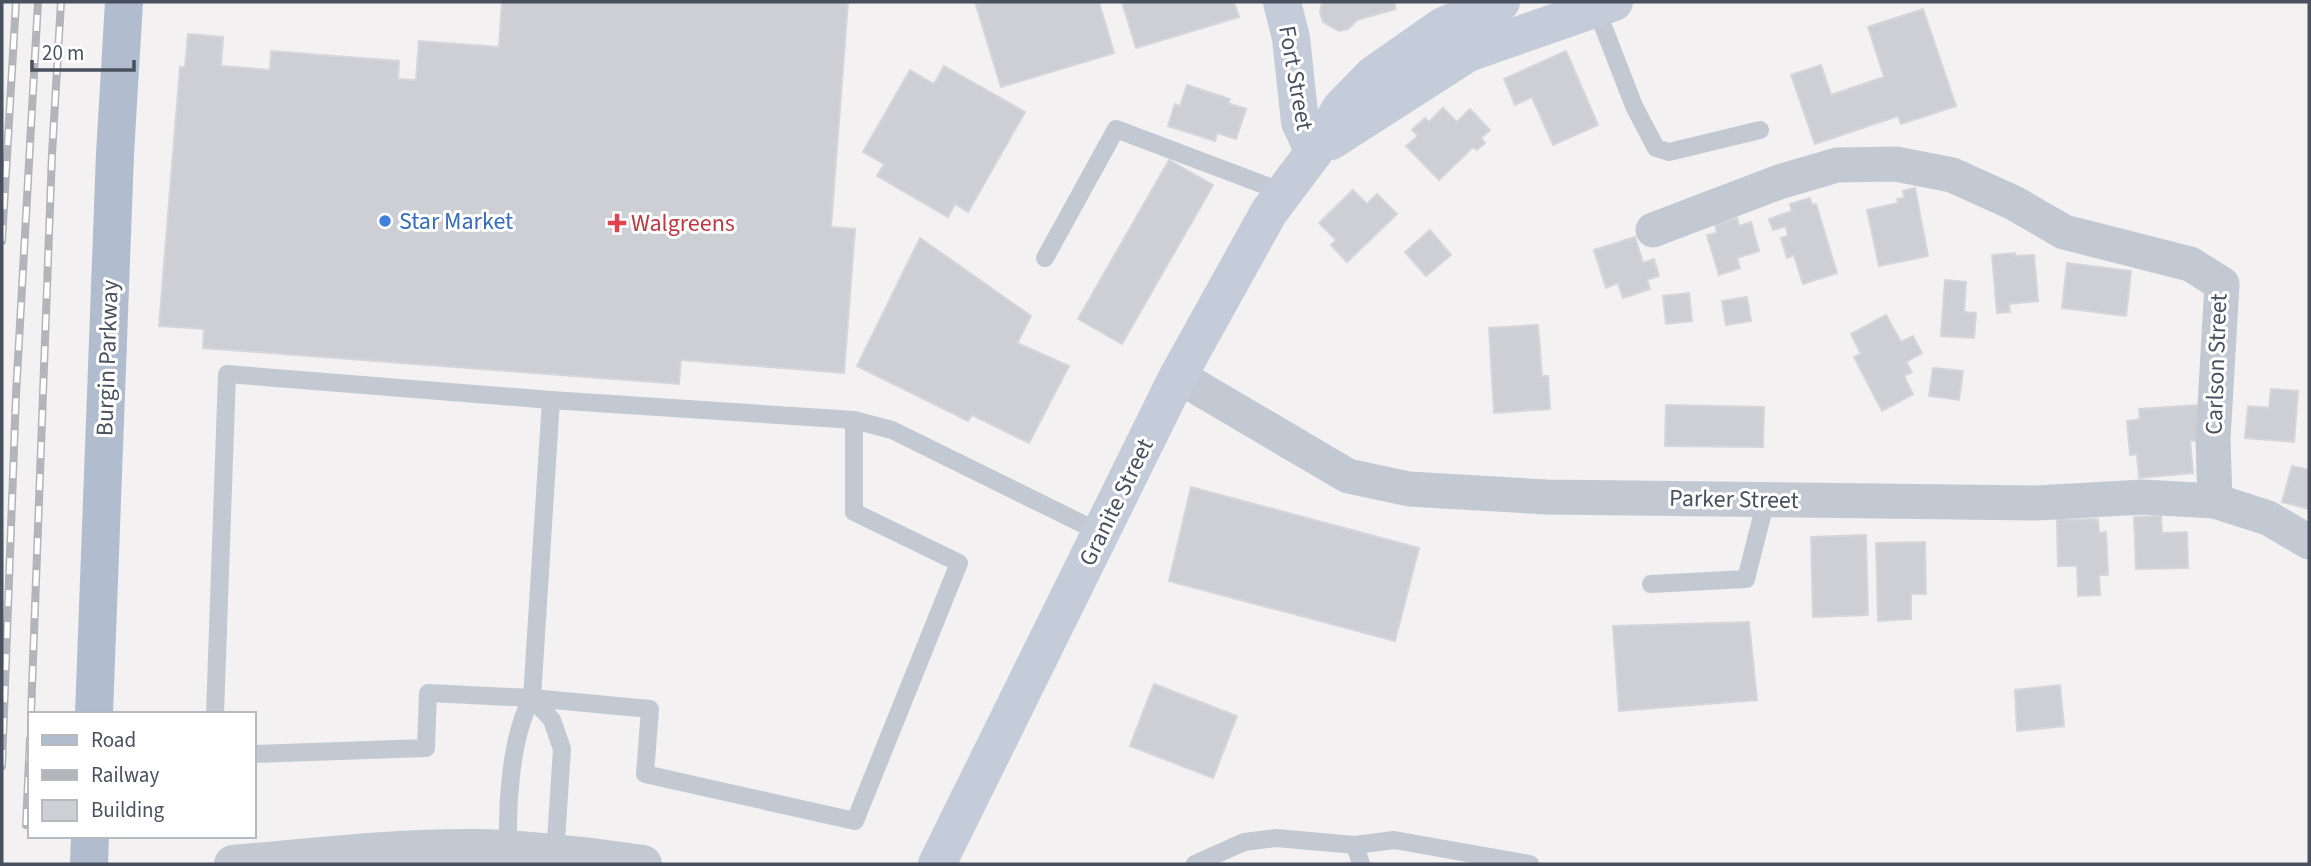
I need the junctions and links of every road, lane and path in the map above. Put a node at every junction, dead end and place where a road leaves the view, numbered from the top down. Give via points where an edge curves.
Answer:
1 (124, 2) edge
2 (1282, 2) edge
3 (1501, 2) edge
4 (1605, 5) edge
5 (1760, 130) dead end
6 (1314, 152) junction
7 (1283, 192) junction
8 (1653, 230) dead end
9 (1045, 258) dead end
10 (1178, 376) junction
11 (551, 400) junction
12 (855, 419) junction
13 (1766, 500) junction
14 (2215, 501) junction
15 (1101, 533) junction
16 (2309, 542) edge
17 (1650, 584) dead end
18 (532, 698) junction
19 (94, 712) edge
20 (215, 712) edge
21 (256, 754) edge
22 (90, 838) edge
23 (1355, 845) junction
24 (509, 857) edge
25 (555, 859) edge
26 (89, 864) edge
27 (233, 864) edge
28 (643, 864) edge
29 (937, 864) edge
30 (1195, 864) edge
31 (1361, 864) edge
32 (1530, 864) edge

1 - 19 main road, Burgin Parkway
2 - 6 main road, Fort Street via 1291,38 1300,121
3 - 6 main road, Granite Street via 1443,26 1373,75 1341,108
4 - 5 lane via 1634,106 1656,148 1670,152
4 - 6 main road, Granite Street via 1468,53
6 - 7 main road, Granite Street
7 - 9 lane via 1116,129
7 - 10 main road, Granite Street via 1232,274
8 - 14 street, Carlson Street via 1837,165 1896,164 1952,175 2064,232 2190,264 2222,284 2213,439
10 - 13 street, Parker Street via 1349,476 1409,489
10 - 15 main road, Granite Street
11 - 12 lane
11 - 18 lane
11 - 20 lane via 227,374
12 - 15 lane via 892,430
12 - 18 lane via 854,512 959,563 855,821 645,774 650,709
13 - 14 street, Parker Street via 2037,503 2143,497
13 - 17 lane via 1746,579
14 - 16 street, Parker Street via 2267,518
15 - 29 main road, Granite Street
18 - 21 lane via 428,693 426,748
18 - 24 lane via 514,745
18 - 25 lane via 552,720 562,749
22 - 26 main road
23 - 30 lane via 1276,838 1244,842
23 - 31 lane
23 - 32 lane via 1394,840
24 - 25 street
24 - 27 street via 426,849
25 - 28 street

